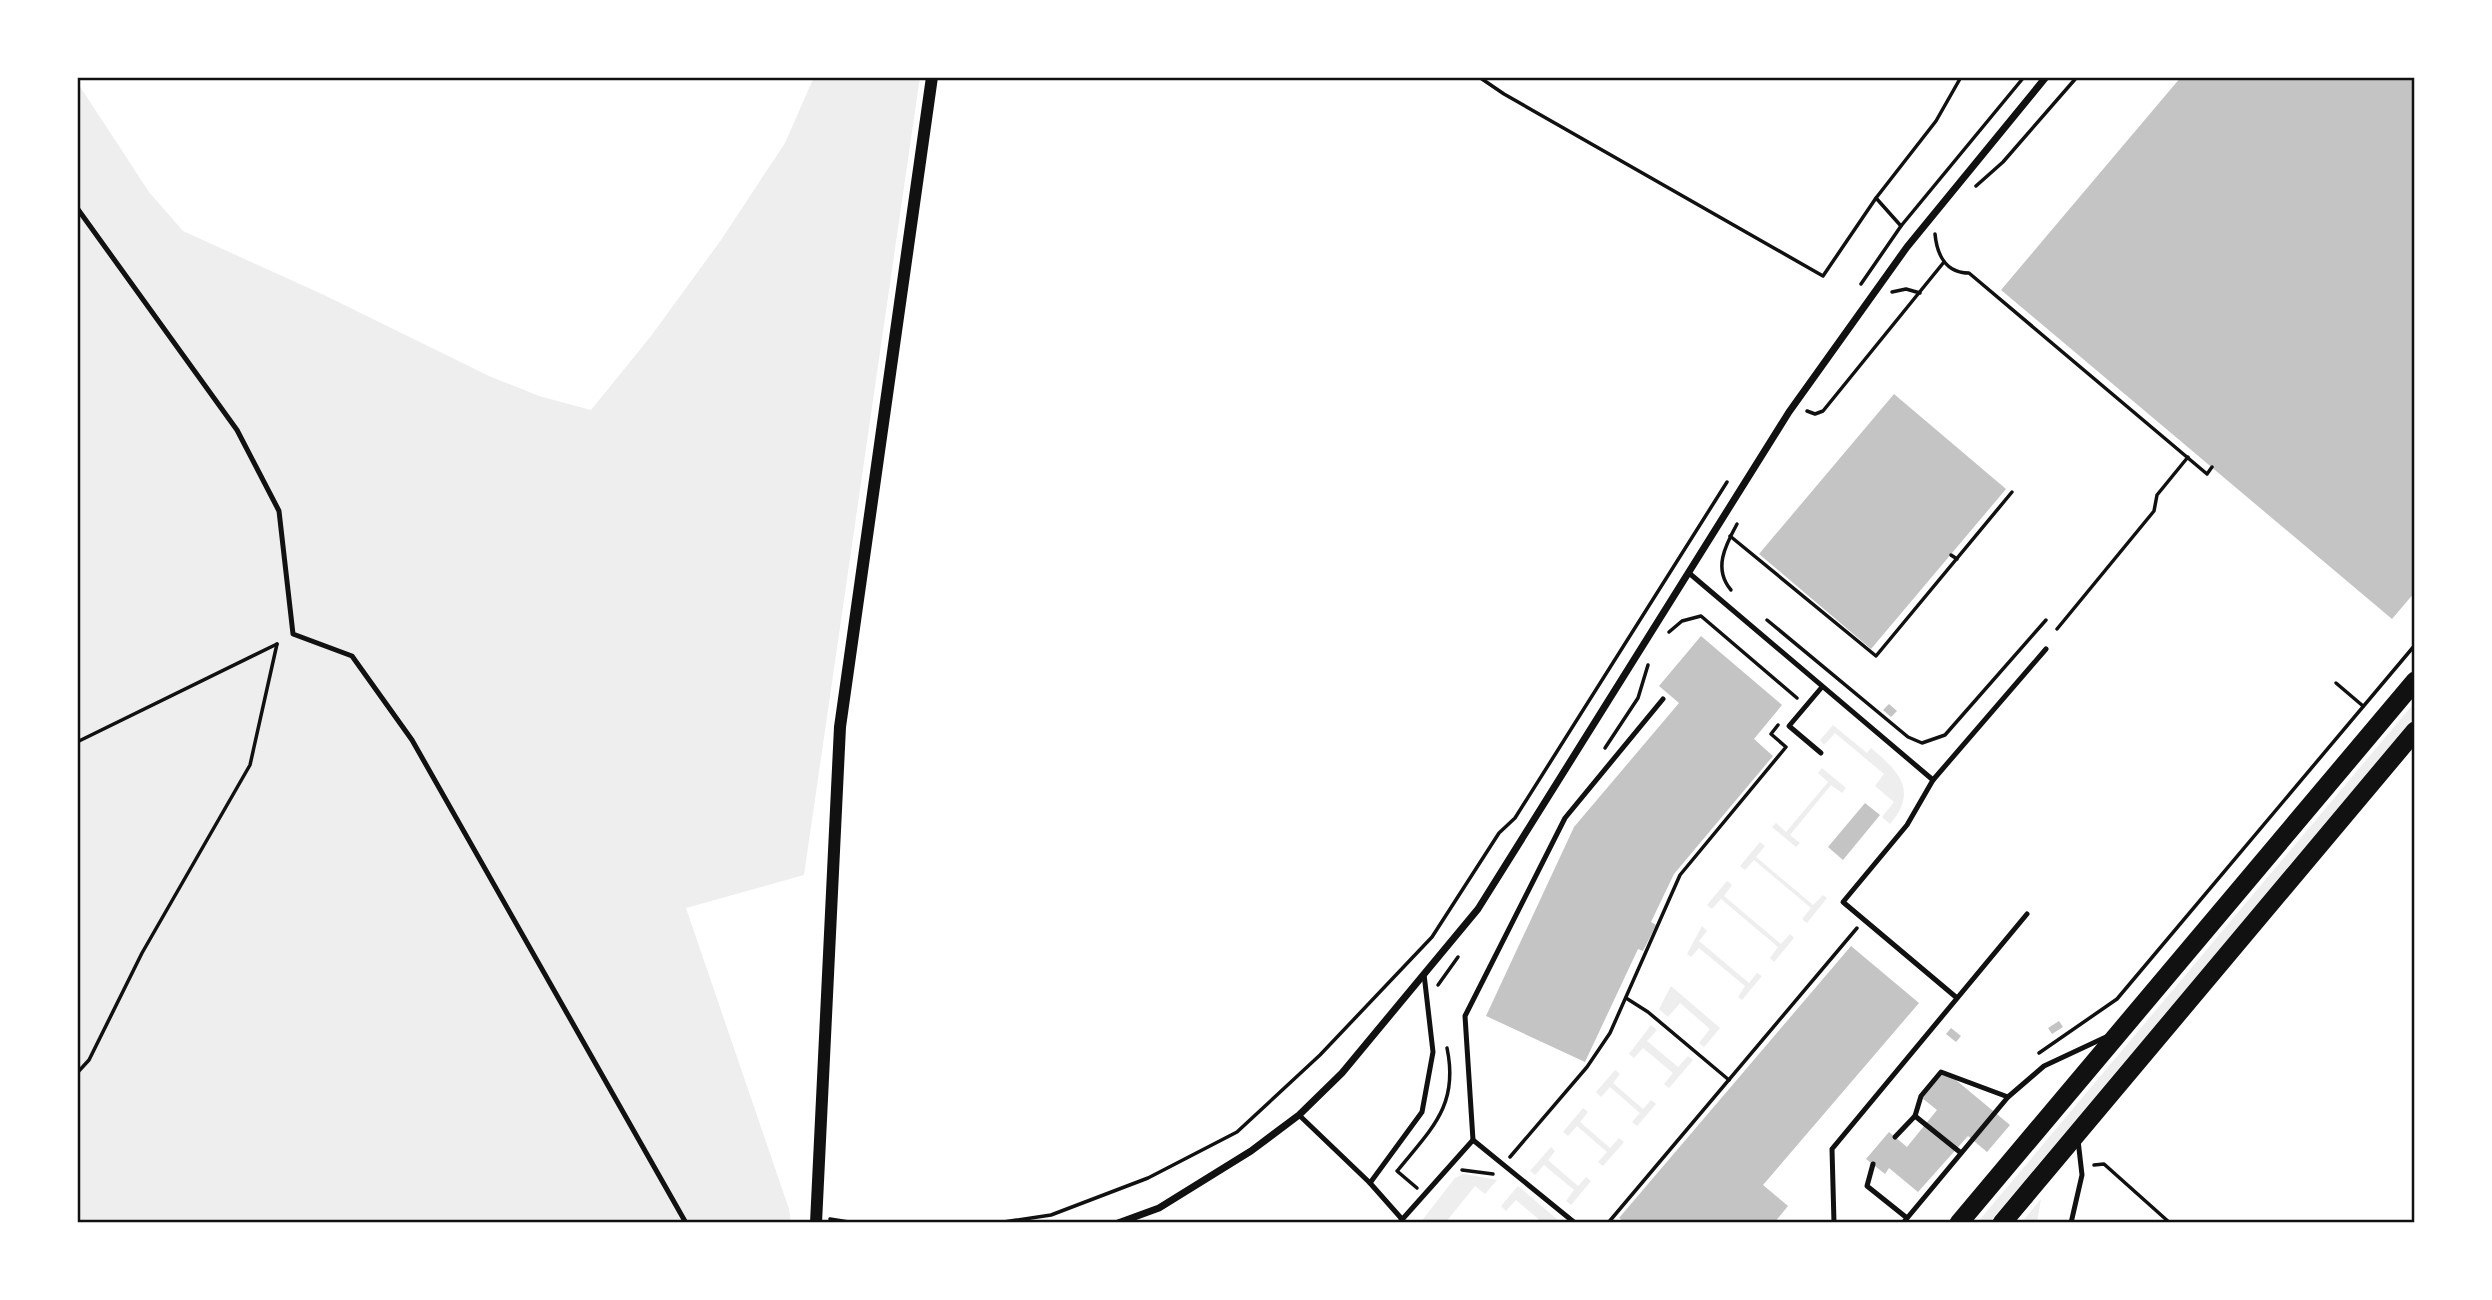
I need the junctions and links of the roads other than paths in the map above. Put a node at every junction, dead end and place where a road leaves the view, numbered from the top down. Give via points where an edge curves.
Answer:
1 (932, 77) edge
2 (2046, 77) edge
3 (77, 208) edge
4 (1689, 573) junction
5 (2046, 649) dead end
6 (2415, 681) edge
7 (1822, 687) junction
8 (1663, 699) dead end
9 (2415, 731) edge
10 (1821, 753) dead end
11 (1933, 780) junction
12 (2027, 914) dead end
13 (1424, 974) junction
14 (1958, 998) junction
15 (2121, 1030) junction
16 (2008, 1097) junction
17 (1299, 1115) junction
18 (1915, 1116) junction
19 (2077, 1133) junction
20 (1895, 1137) dead end
21 (1473, 1140) junction
22 (1961, 1153) junction
23 (1872, 1164) dead end
24 (1370, 1183) junction
25 (1130, 1221) edge
26 (1400, 1221) edge
27 (1905, 1221) edge
28 (686, 1223) edge
29 (816, 1223) edge
30 (1118, 1223) edge
31 (1575, 1223) edge
32 (1834, 1223) edge
33 (1958, 1223) edge
34 (2002, 1223) edge
35 (2071, 1223) edge

1 - 29 street via 840,727
2 - 4 street via 1907,247 1789,412
3 - 28 lane via 237,430 279,511 293,634 352,656 412,740
4 - 7 lane
4 - 13 street via 1478,909
5 - 11 lane
6 - 15 highway
7 - 10 lane via 1788,726
7 - 11 lane
8 - 21 lane via 1564,818 1465,1016
9 - 19 highway
11 - 14 lane via 1907,825 1843,902
12 - 14 lane
13 - 17 street via 1342,1073
13 - 24 lane via 1433,1052 1422,1112
14 - 32 lane via 1832,1149
15 - 16 lane via 2044,1066
15 - 33 highway
16 - 18 lane via 1941,1072 1921,1096
16 - 22 lane
17 - 24 lane
17 - 25 street via 1251,1151
18 - 20 lane
18 - 22 lane
19 - 34 highway
19 - 35 lane via 2082,1175
21 - 26 lane
21 - 31 lane
22 - 27 lane
23 - 27 lane via 1867,1186
24 - 26 lane
25 - 30 street

